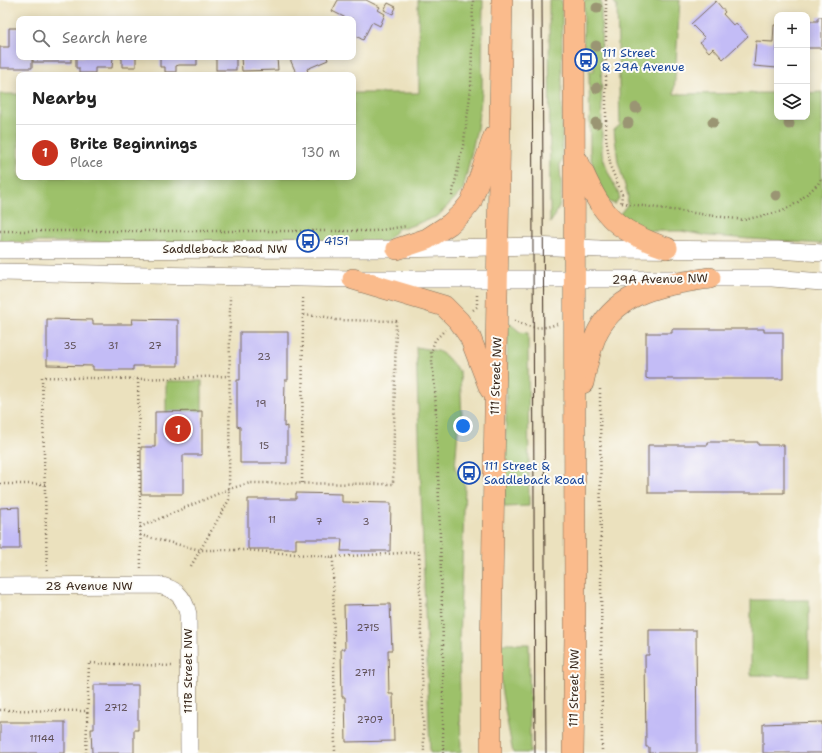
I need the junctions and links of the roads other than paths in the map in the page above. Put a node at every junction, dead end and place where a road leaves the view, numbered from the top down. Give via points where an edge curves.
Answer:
1 (502, 0) edge
2 (574, 0) edge
3 (500, 119) junction
4 (574, 152) junction
5 (575, 246) junction
6 (498, 247) junction
7 (667, 248) junction
8 (396, 249) junction
9 (0, 250) edge
10 (822, 253) edge
11 (0, 272) edge
12 (710, 278) junction
13 (353, 279) junction
14 (498, 279) junction
15 (575, 280) junction
16 (822, 282) edge
17 (495, 403) junction
18 (574, 417) junction
19 (0, 586) edge
20 (177, 592) joint
21 (189, 753) edge
22 (490, 753) edge
23 (574, 753) edge

1 - 3 main road, 111 Street NW
2 - 4 main road, 111 Street NW
3 - 6 main road, 111 Street NW
3 - 8 main road via 471,202 450,224 427,239
4 - 5 main road, 111 Street NW
4 - 7 main road via 593,196 613,220 636,237
5 - 6 street
5 - 7 street via 600,249
5 - 15 main road, 111 Street NW
6 - 8 street, Saddleback Road NW
6 - 14 main road, 111 Street NW
7 - 10 street
8 - 9 street, Saddleback Road NW
11 - 13 street
12 - 15 street, 29A Avenue NW
12 - 16 street, 29A Avenue NW via 772,278
12 - 18 main road via 652,289 628,300 612,313 598,330 591,348
13 - 14 street
13 - 17 main road via 444,306 465,317
14 - 15 street, 29A Avenue NW
14 - 17 main road, 111 Street NW
15 - 18 main road, 111 Street NW
17 - 22 main road, 111 Street NW
18 - 23 main road, 111 Street NW
19 - 20 street, 28 Avenue NW via 157,585 169,587
20 - 21 street, 111B Street NW via 188,614

